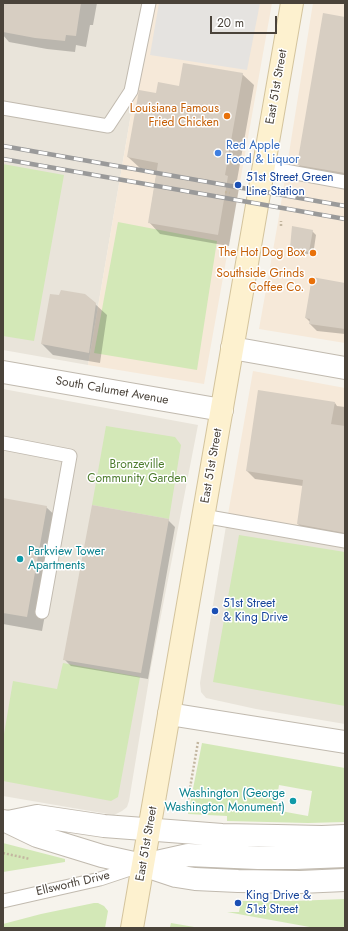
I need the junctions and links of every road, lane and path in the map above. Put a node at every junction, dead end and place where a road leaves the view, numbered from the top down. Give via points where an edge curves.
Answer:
1 (149, 3) edge
2 (292, 3) edge
3 (3, 108) edge
4 (263, 167) junction
5 (345, 182) edge
6 (225, 192) dead end
7 (230, 193) dead end
8 (281, 221) dead end
9 (281, 226) dead end
10 (274, 268) dead end
11 (276, 271) dead end
12 (232, 348) junction
13 (345, 368) edge
14 (3, 372) edge
15 (222, 410) junction
16 (3, 443) edge
17 (203, 516) junction
18 (345, 542) edge
19 (42, 612) dead end
20 (169, 714) junction
21 (198, 742) dead end
22 (345, 742) edge
23 (179, 805) dead end
24 (187, 805) junction
25 (185, 817) dead end
26 (5, 821) edge
27 (149, 830) junction
28 (345, 836) edge
29 (345, 856) edge
30 (143, 865) junction
31 (345, 880) edge
32 (3, 900) edge
33 (132, 928) edge

1 - 3 lane via 131,90 108,126
2 - 4 main road, East 51st Street
4 - 5 lane
4 - 12 main road, East 51st Street
6 - 7 path
8 - 9 path
10 - 11 path
12 - 13 street
12 - 15 main road, East 51st Street
14 - 15 street, South Calumet Avenue
15 - 17 main road, East 51st Street
16 - 19 lane via 70,456
17 - 18 lane
17 - 20 main road, East 51st Street
20 - 22 street
20 - 27 main road, East 51st Street
21 - 24 path
23 - 24 path
24 - 25 path
26 - 27 street via 37,816
26 - 30 street via 37,836 102,856
27 - 28 street via 230,835
27 - 30 main road, East 51st Street
29 - 30 street via 258,858 188,855
30 - 31 street via 176,876 195,879 272,882
30 - 32 lane, Ellsworth Drive via 100,879
30 - 33 main road, East 51st Street

